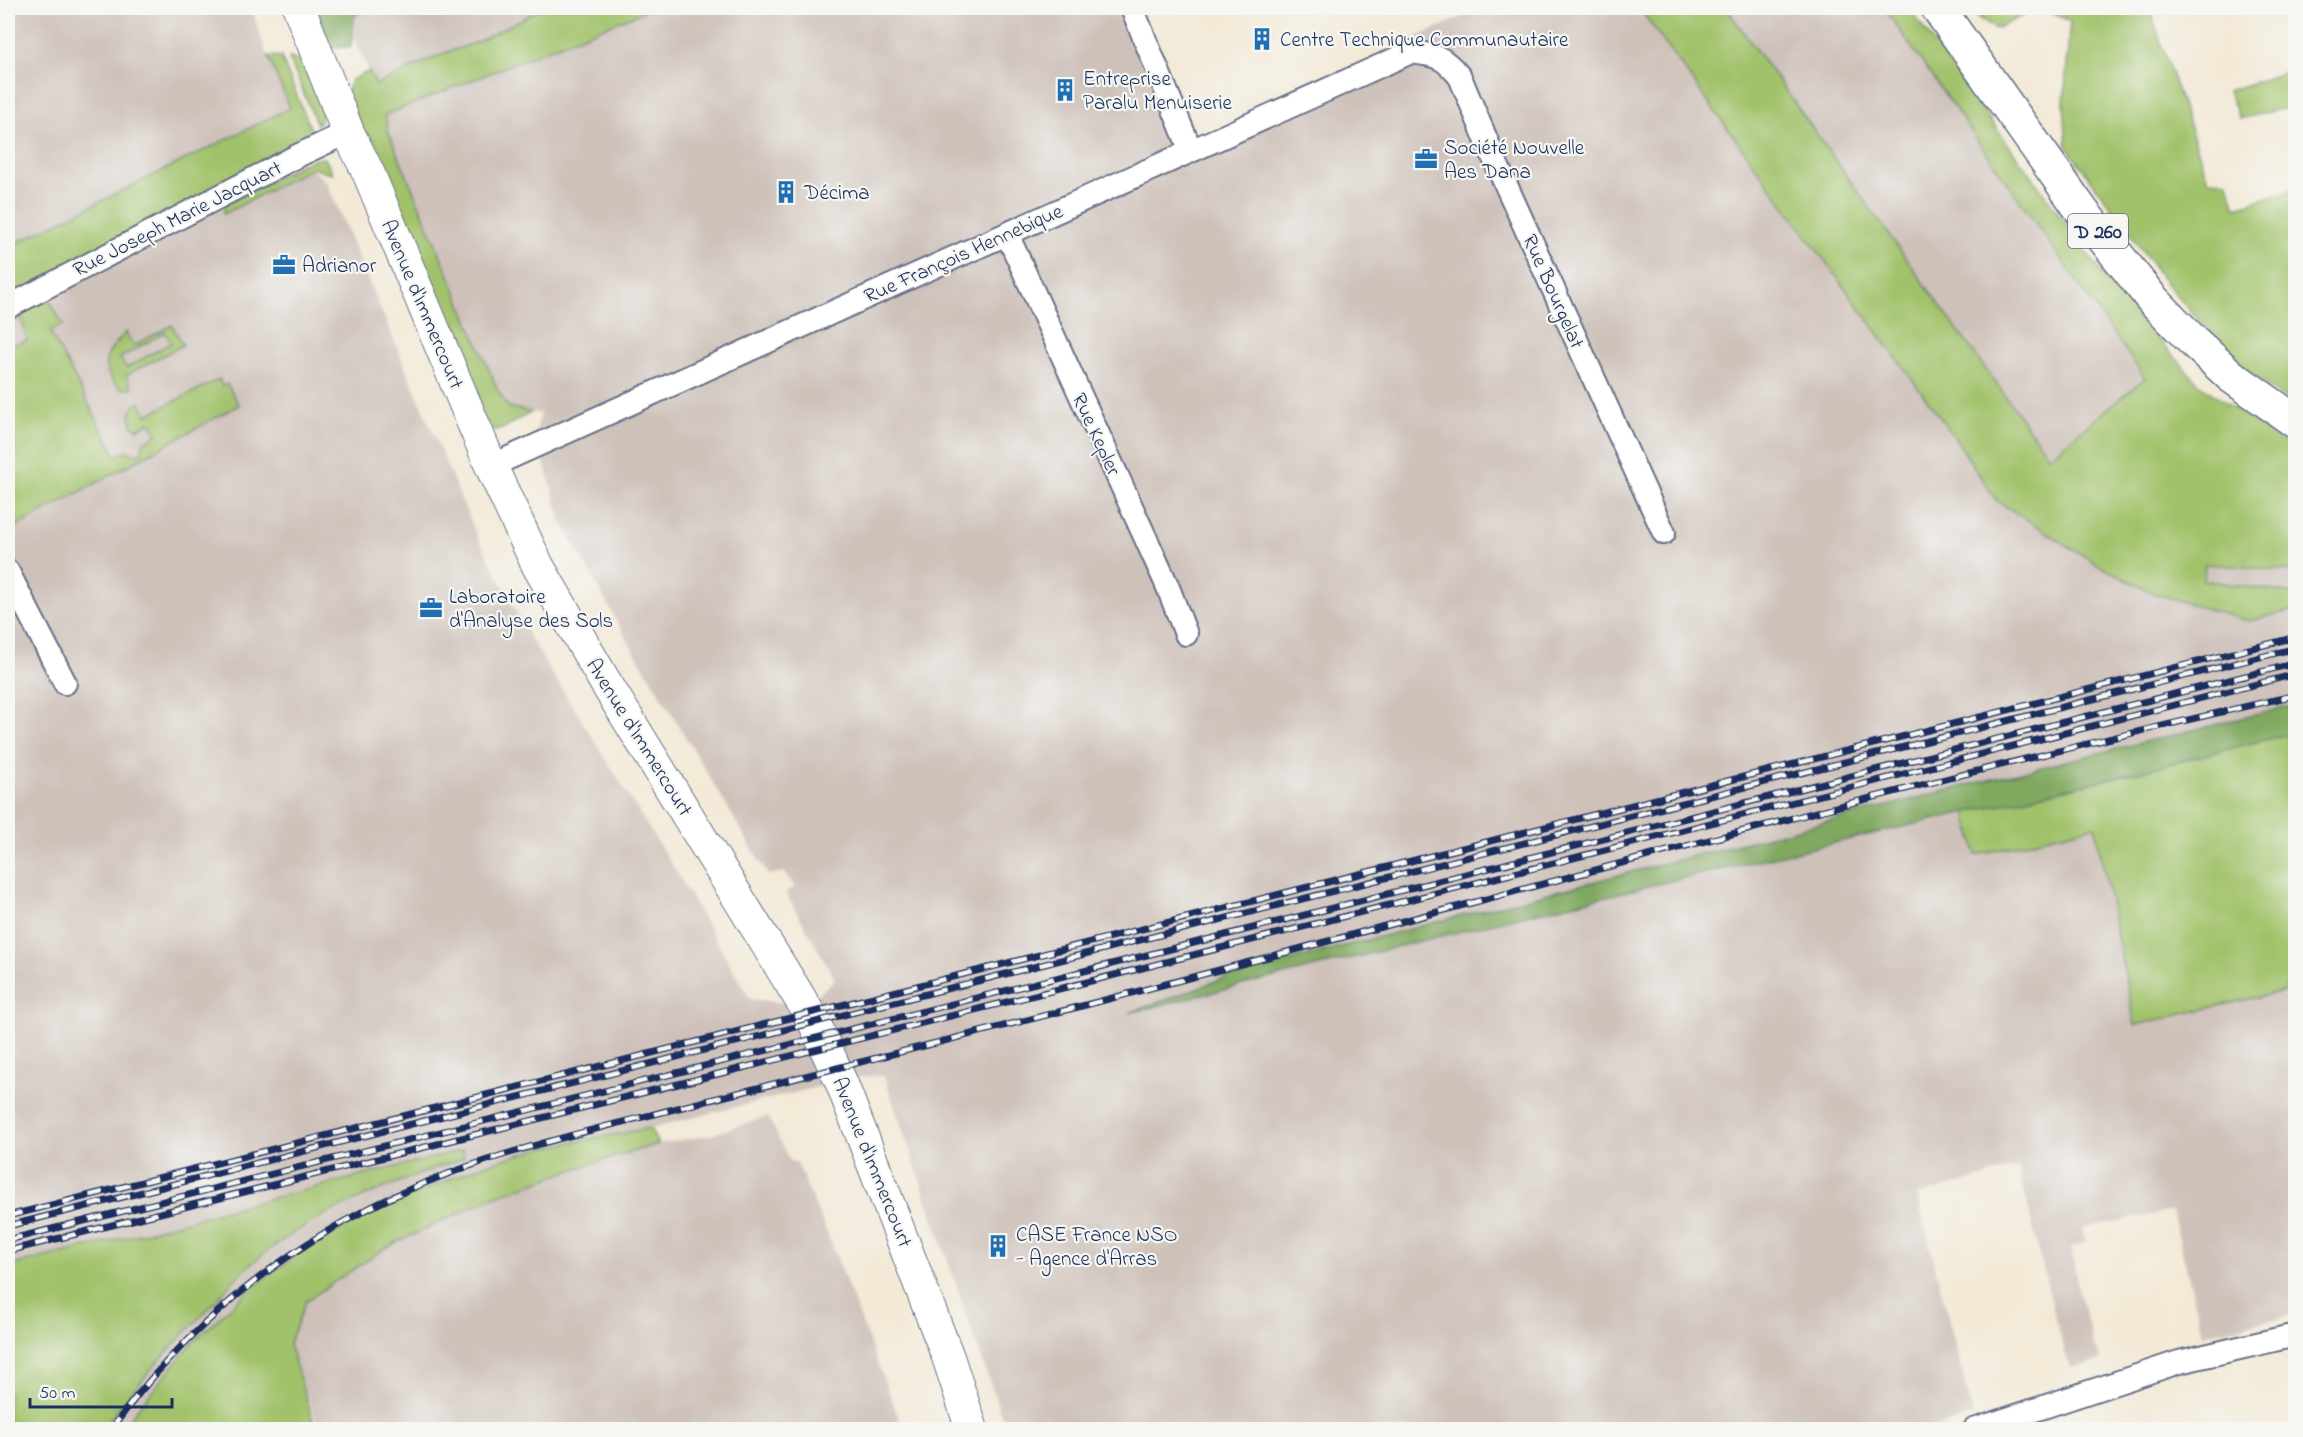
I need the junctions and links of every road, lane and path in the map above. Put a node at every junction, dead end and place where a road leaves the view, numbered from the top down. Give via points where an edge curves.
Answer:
1 (299, 8) edge
2 (1132, 8) edge
3 (1938, 8) edge
4 (1437, 55) joint
5 (348, 132) junction
6 (1191, 151) junction
7 (1007, 234) junction
8 (8, 307) edge
9 (2295, 422) edge
10 (491, 466) junction
11 (1664, 533) dead end
12 (8, 572) edge
13 (1186, 634) dead end
14 (65, 683) dead end
15 (2295, 1335) edge
16 (972, 1430) edge
17 (1974, 1430) edge

1 - 5 main road, Avenue d'Immercourt
2 - 6 street
3 - 9 main road, D 260 via 2082,212 2152,299 2231,376
4 - 6 street, Rue François Hennebique via 1411,52
4 - 11 street, Rue Bourgelat via 1460,77
5 - 8 street, Rue Joseph Marie Jacquart
5 - 10 main road, Avenue d'Immercourt
6 - 7 street, Rue François Hennebique
7 - 10 street, Rue François Hennebique
7 - 13 street, Rue Kepler
10 - 16 main road, Avenue d'Immercourt via 557,601 814,1022 912,1261
12 - 14 street
15 - 17 street via 2179,1362

